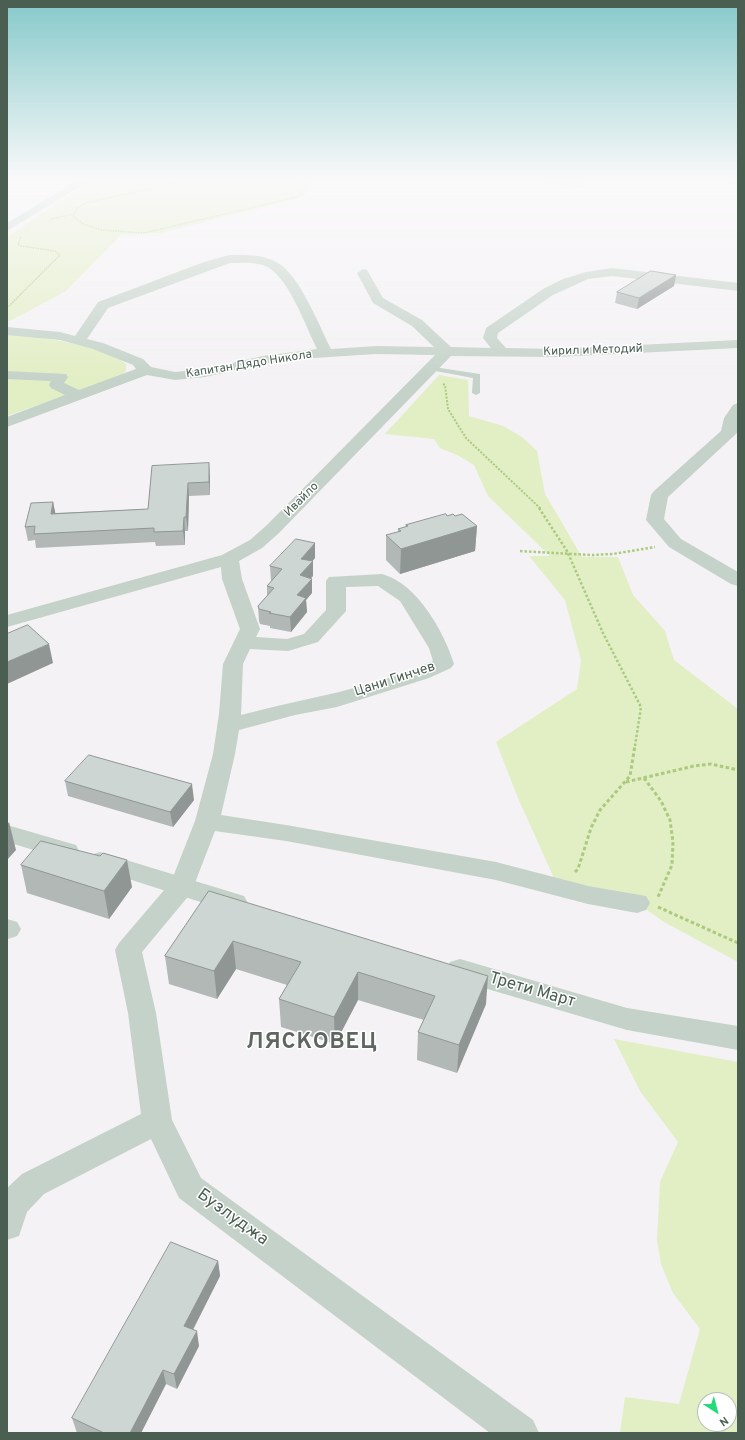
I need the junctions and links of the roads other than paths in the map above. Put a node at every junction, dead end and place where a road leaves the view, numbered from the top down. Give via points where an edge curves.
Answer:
1 (363, 273) dead end
2 (738, 287) edge
3 (7, 330) edge
4 (78, 341) junction
5 (738, 344) edge
6 (447, 351) junction
7 (501, 351) junction
8 (326, 353) junction
9 (146, 370) junction
10 (427, 372) junction
11 (7, 375) edge
12 (476, 393) dead end
13 (79, 396) junction
14 (736, 415) edge
15 (7, 422) edge
16 (229, 559) junction
17 (738, 580) edge
18 (7, 622) edge
19 (244, 643) junction
20 (228, 726) junction
21 (207, 821) junction
22 (7, 833) edge
23 (182, 886) junction
24 (645, 905) road end
25 (256, 909) edge
26 (437, 963) edge
27 (738, 1038) edge
28 (157, 1121) junction
29 (7, 1225) edge
30 (520, 1433) edge

1 - 6 street via 378,300 417,323
2 - 7 street via 612,272 586,276 548,292 491,331 490,338
3 - 4 street, Капитан Дядо Никола via 60,336
4 - 8 street via 103,306 208,265 229,259 244,259 273,265 290,278
4 - 9 street, Капитан Дядо Никола via 138,362
5 - 7 street, Кирил и Методий via 556,353
6 - 7 street, Кирил и Методий
6 - 8 street, Капитан Дядо Никола via 376,350
6 - 10 street, Ивайло
8 - 9 street, Капитан Дядо Никола via 263,360 205,373 175,376
9 - 13 street
10 - 12 lane via 477,376
10 - 16 street, Ивайло via 273,529 256,544
11 - 13 street via 61,377 56,385
13 - 15 street
14 - 17 street via 729,433 660,495 655,520 675,543
16 - 18 street, Ивайло
16 - 19 street via 232,579 250,629
19 - 20 street via 233,664
19 - 20 street, Цани Гинчев via 288,645 311,638 336,611 336,581 382,580 407,597 439,648 444,664 422,674 329,702 293,708
20 - 21 street via 224,754
21 - 23 street
21 - 24 street via 488,870 588,895
22 - 23 street
23 - 25 street
23 - 28 street, Бузлуджа via 128,950 142,1013
26 - 27 street, Трети Март via 627,1019
28 - 29 street via 33,1184 13,1204
28 - 30 street, Бузлуджа via 190,1188

